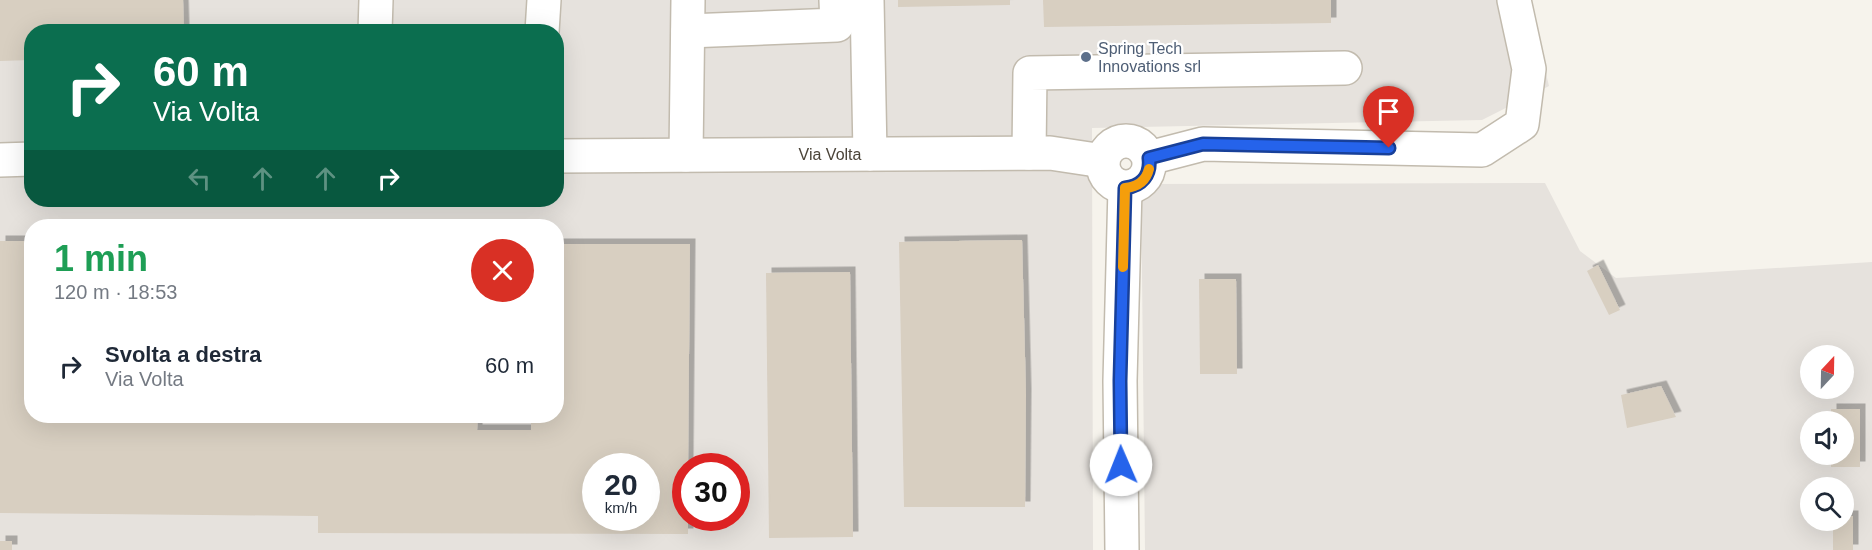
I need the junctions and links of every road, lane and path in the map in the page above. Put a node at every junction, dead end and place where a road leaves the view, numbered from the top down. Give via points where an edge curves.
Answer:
1 (376, 0) edge
2 (544, 0) edge
3 (836, 0) edge
4 (867, 0) edge
5 (1514, 0) edge
6 (688, 16) edge
7 (375, 24) edge
8 (542, 24) edge
9 (1345, 68) dead end
10 (1029, 153) junction
11 (870, 154) junction
12 (686, 155) junction
13 (564, 156) edge
14 (1149, 158) junction
15 (24, 159) edge
16 (0, 160) edge
17 (1102, 161) junction
18 (1125, 188) junction
19 (1122, 550) edge

1 - 7 street
2 - 8 street
3 - 6 street via 837,24
4 - 11 street
5 - 14 street via 1529,69 1522,124 1482,150 1203,144
6 - 12 street
9 - 10 street via 1030,73
10 - 11 street, Via Volta
10 - 17 street, Via Volta
11 - 12 street, Via Volta
12 - 13 street, Via Volta
14 - 17 street via 1138,144 1120,141 1112,145
14 - 18 street via 1144,179
15 - 16 street
17 - 18 street via 1107,179
18 - 19 street via 1120,381

